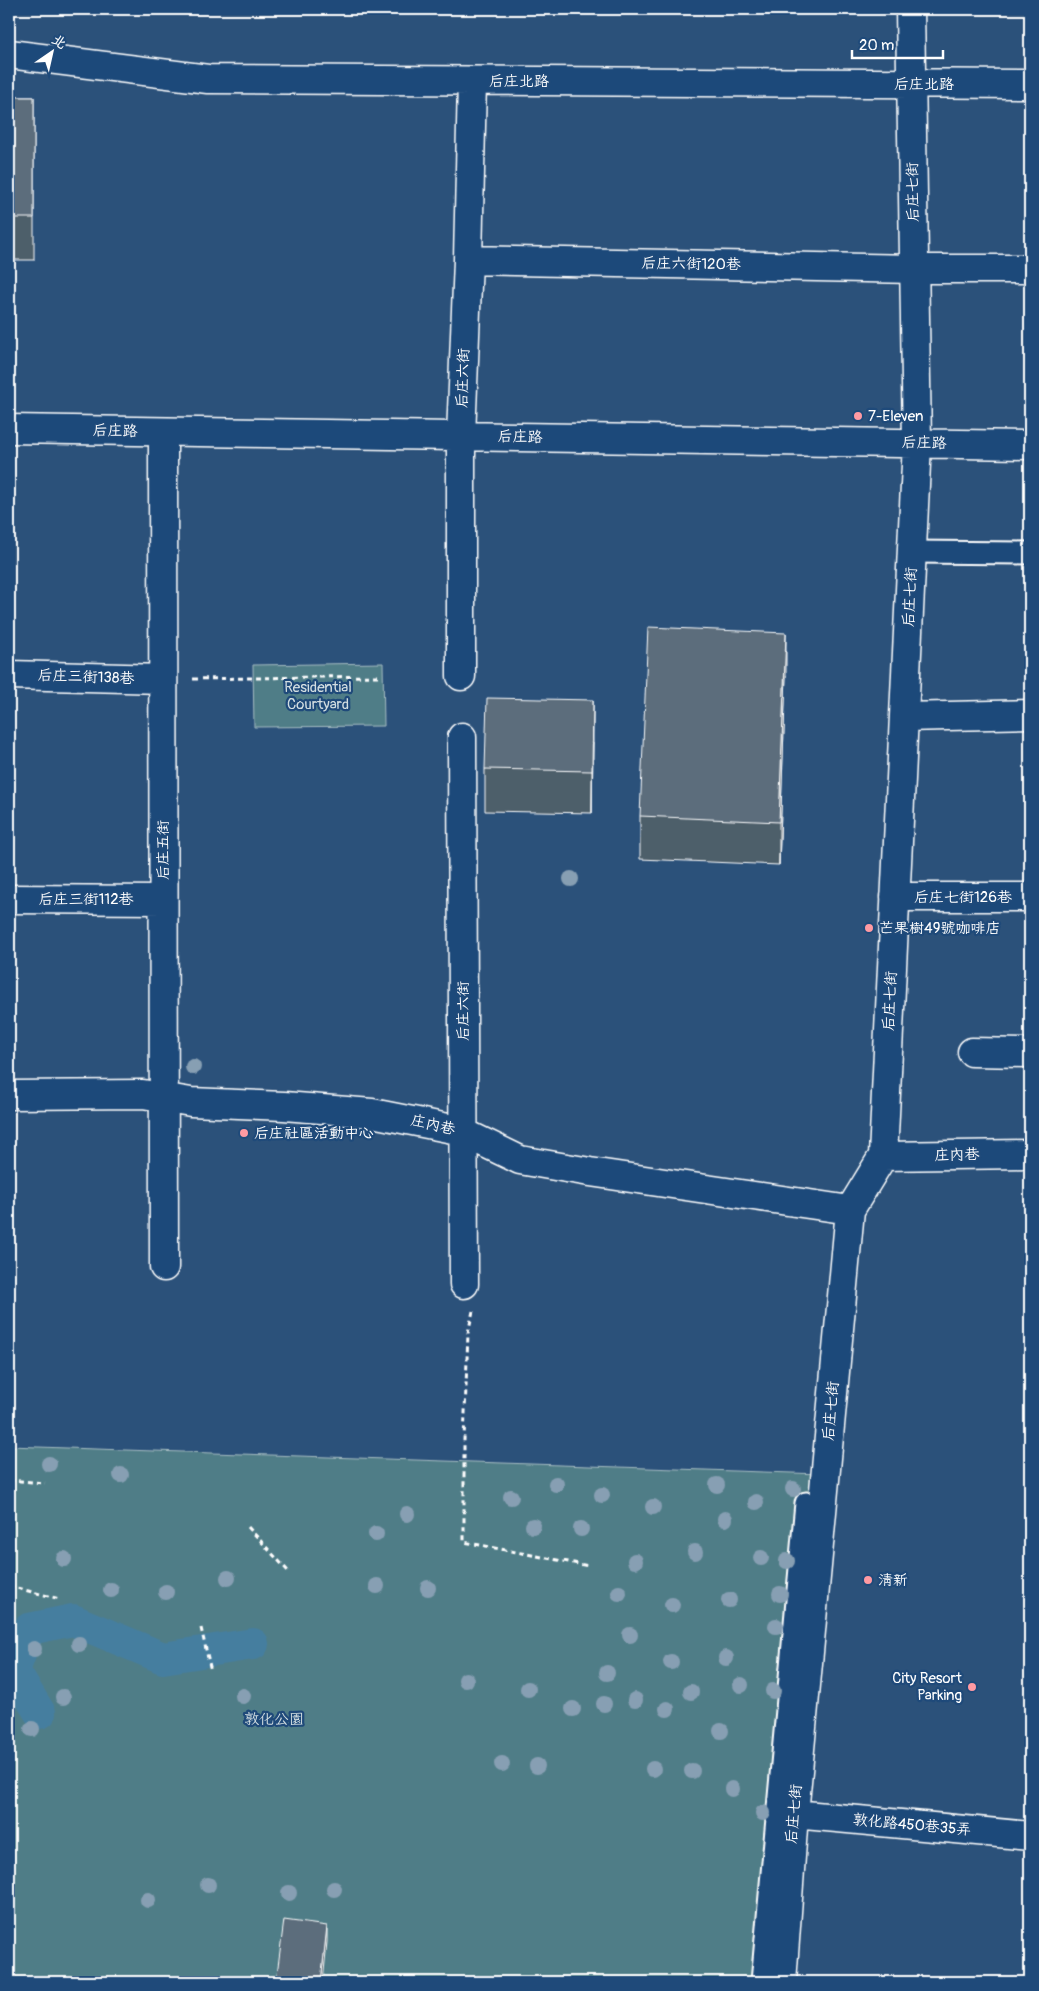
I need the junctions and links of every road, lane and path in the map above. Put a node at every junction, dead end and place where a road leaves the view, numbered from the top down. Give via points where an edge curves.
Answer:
1 (910, 9) edge
2 (9, 54) edge
3 (472, 81) junction
4 (911, 84) junction
5 (1030, 84) edge
6 (468, 260) junction
7 (914, 269) junction
8 (1030, 269) edge
9 (9, 429) edge
10 (163, 432) junction
11 (461, 436) junction
12 (917, 443) junction
13 (1030, 445) edge
14 (912, 552) junction
15 (1030, 553) edge
16 (9, 675) edge
17 (378, 676) dead end
18 (461, 676) dead end
19 (163, 679) junction
20 (1030, 714) edge
21 (904, 717) junction
22 (462, 737) dead end
23 (895, 897) junction
24 (1030, 897) edge
25 (9, 899) edge
26 (163, 900) junction
27 (972, 1052) dead end
28 (1030, 1053) edge
29 (9, 1095) edge
30 (163, 1097) junction
31 (464, 1132) junction
32 (1030, 1154) edge
33 (883, 1156) junction
34 (850, 1210) junction
35 (164, 1267) dead end
36 (469, 1296) joint
37 (9, 1480) edge
38 (45, 1483) dead end
39 (822, 1506) junction
40 (248, 1528) dead end
41 (589, 1566) dead end
42 (288, 1571) dead end
43 (9, 1586) edge
44 (60, 1600) dead end
45 (201, 1628) dead end
46 (211, 1672) dead end
47 (794, 1814) junction
48 (1030, 1836) edge
49 (762, 1982) edge
50 (782, 1982) edge

1 - 4 street, 后庄七街
2 - 3 street, 后庄北路 via 208,79
3 - 4 street, 后庄北路
3 - 6 street, 后庄六街
4 - 5 street, 后庄北路
4 - 7 street, 后庄七街
6 - 7 street, 后庄六街120巷
6 - 11 street, 后庄六街
7 - 8 street, 后庄六街120巷
7 - 12 street, 后庄七街
9 - 10 street, 后庄路
10 - 11 street, 后庄路
10 - 19 street, 后庄五街
11 - 12 street, 后庄路
11 - 18 street, 后庄六街
12 - 13 street, 后庄路
12 - 14 street, 后庄七街
14 - 15 street
14 - 21 street, 后庄七街
16 - 19 street, 后庄三街138巷
17 - 19 path
19 - 26 street, 后庄五街
20 - 21 street
21 - 23 street, 后庄七街
22 - 31 street, 后庄六街
23 - 24 street, 后庄七街126巷
23 - 33 street, 后庄七街
25 - 26 street, 后庄三街112巷
26 - 30 street, 后庄五街
27 - 28 street
29 - 30 street, 庄內巷 via 144,1094
30 - 31 street, 庄內巷 via 191,1102 372,1113
30 - 35 street, 后庄五街
31 - 34 street, 庄內巷 via 520,1160
31 - 36 street, 后庄六街
32 - 33 street, 庄內巷
33 - 34 street, 后庄七街
34 - 39 street, 后庄七街
36 - 41 path via 464,1542
37 - 38 path
39 - 47 street, 后庄七街
39 - 49 street via 806,1503
40 - 42 path
43 - 44 path
45 - 46 path
47 - 48 street, 敦化路450巷35弄
47 - 50 street, 后庄七街

